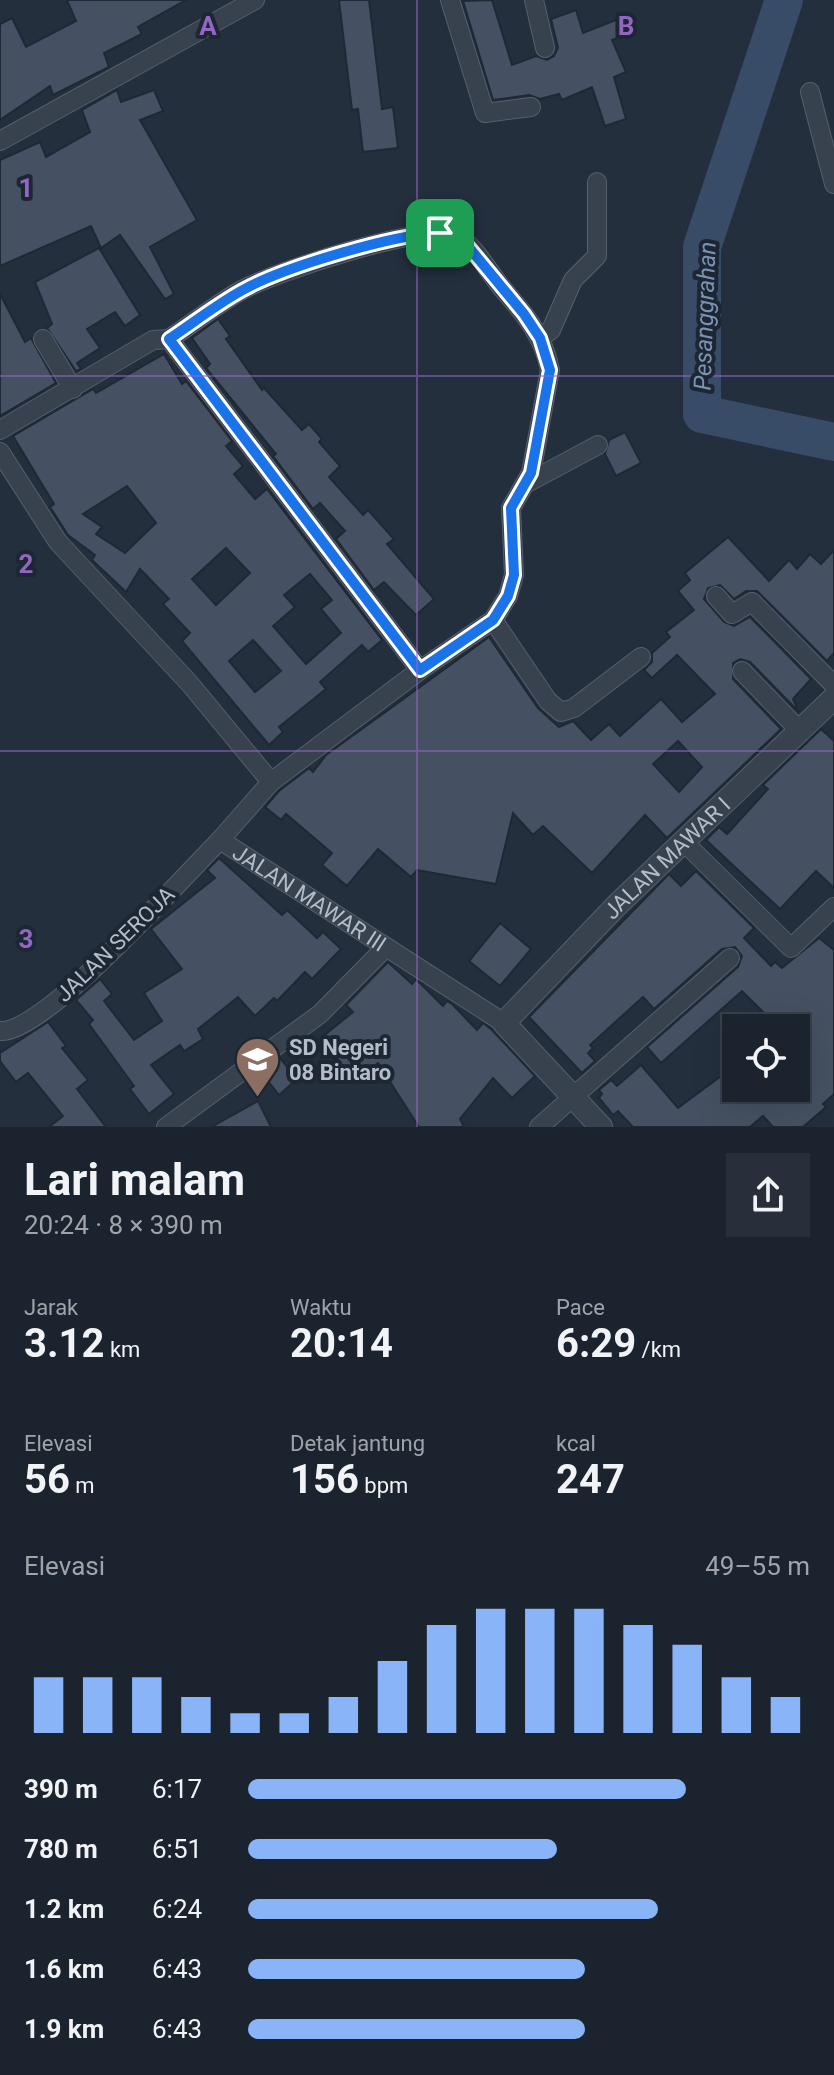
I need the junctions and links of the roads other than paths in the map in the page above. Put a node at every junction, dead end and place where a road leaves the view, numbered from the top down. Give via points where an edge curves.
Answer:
1 (255, 0) edge
2 (450, 0) edge
3 (534, 0) edge
4 (545, 48) dead end
5 (810, 92) dead end
6 (531, 107) dead end
7 (0, 141) edge
8 (597, 182) dead end
9 (834, 184) edge
10 (540, 338) junction
11 (43, 339) dead end
12 (169, 339) junction
13 (73, 389) junction
14 (0, 430) edge
15 (598, 445) dead end
16 (0, 452) edge
17 (527, 483) junction
18 (716, 596) dead end
19 (493, 620) junction
20 (641, 657) dead end
21 (420, 670) junction
22 (742, 671) dead end
23 (834, 685) edge
24 (834, 698) edge
25 (800, 731) junction
26 (271, 782) junction
27 (220, 840) junction
28 (684, 842) junction
29 (831, 916) edge
30 (385, 948) junction
31 (730, 958) dead end
32 (504, 1023) junction
33 (0, 1031) edge
34 (572, 1094) junction
35 (166, 1127) edge
36 (539, 1127) edge
37 (601, 1127) edge

1 - 7 street
2 - 6 street via 485,113
3 - 4 street
5 - 9 street
8 - 10 street via 597,256 573,280 551,330
10 - 12 street via 462,239 440,233 404,237 283,272 242,290
10 - 17 street via 550,370
11 - 13 street
12 - 13 street via 153,340
12 - 21 street
13 - 14 street
15 - 17 street
16 - 26 street via 58,542 190,684
17 - 19 street via 511,508 512,586
18 - 23 street via 732,614 752,602
19 - 20 street via 561,712 574,708
19 - 21 street, JALAN MAWAR III
21 - 26 street, JALAN MAWAR III
22 - 25 street
24 - 25 street, JALAN MAWAR I
25 - 28 street, JALAN MAWAR I
26 - 27 street, JALAN MAWAR III
27 - 30 street, JALAN MAWAR III
27 - 33 street, JALAN SEROJA via 66,993 17,1028
28 - 29 street via 791,948
28 - 32 street, JALAN MAWAR I
30 - 32 street, JALAN MAWAR III
30 - 35 street via 320,1014
31 - 34 street
32 - 34 street, JALAN MAWAR III
34 - 36 street
34 - 37 street, JALAN MAWAR III

